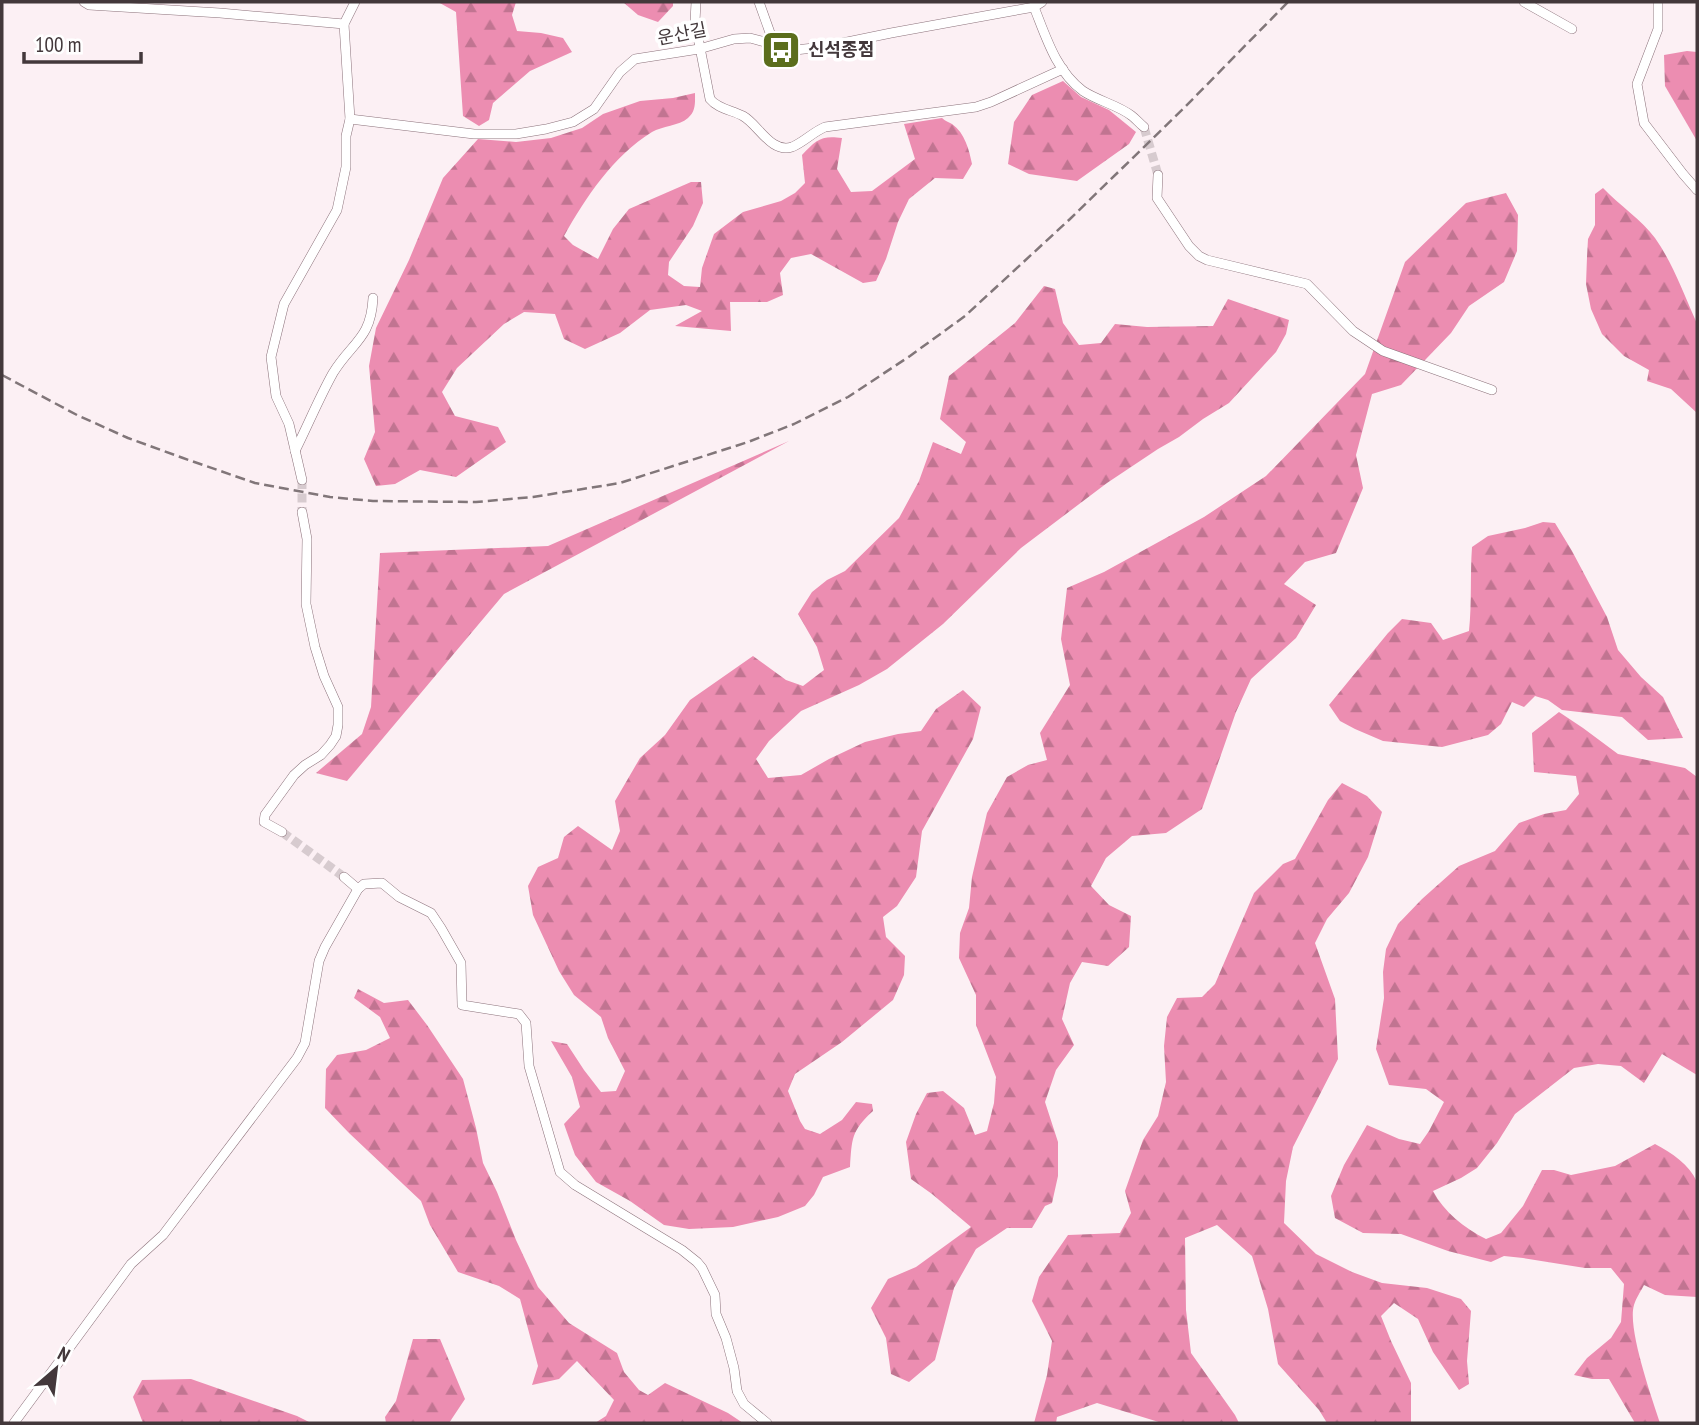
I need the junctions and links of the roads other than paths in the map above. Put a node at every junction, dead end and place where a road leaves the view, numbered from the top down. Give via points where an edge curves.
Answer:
1 (84, 2) edge
2 (355, 2) edge
3 (696, 2) edge
4 (760, 2) edge
5 (1524, 2) edge
6 (1658, 2) edge
7 (1038, 4) edge
8 (344, 24) junction
9 (1572, 29) dead end
10 (774, 44) junction
11 (699, 49) junction
12 (1063, 69) junction
13 (350, 119) junction
14 (1144, 127) tunnel mouth
15 (1158, 175) tunnel mouth
16 (1697, 190) edge
17 (373, 298) dead end
18 (1492, 390) dead end
19 (295, 451) junction
20 (302, 480) tunnel mouth
21 (302, 512) tunnel mouth
22 (282, 832) tunnel mouth
23 (344, 877) tunnel mouth
24 (358, 889) junction
25 (14, 1423) edge
26 (767, 1423) edge

1 - 8 street
2 - 8 street
3 - 11 street
4 - 10 street
5 - 9 street
6 - 16 street via 1658,29 1637,84 1644,122
7 - 10 street, 운산길 via 823,47 795,50
7 - 12 street via 1054,56
8 - 13 street
10 - 11 street, 운산길 via 734,39
11 - 12 street via 709,99 743,116 785,148 825,127 976,107
11 - 13 street, 운산길 via 635,59 594,109 573,122 546,129 474,134
12 - 14 street via 1082,90 1132,115
13 - 19 street via 337,211 284,304 271,357 276,396
15 - 18 street via 1157,198 1199,256 1307,284 1353,331 1382,351
17 - 19 street via 366,331 335,371
19 - 20 street
21 - 22 street via 307,539 306,604 321,667 338,707 338,725 330,746 294,775 265,815 264,822
23 - 24 street
24 - 25 street via 319,961 305,1043 297,1058 163,1235 131,1264
24 - 26 street via 382,883 431,913 461,963 462,1005 519,1014 526,1023 529,1066 560,1172 682,1250 702,1268 715,1295 737,1391 744,1404

